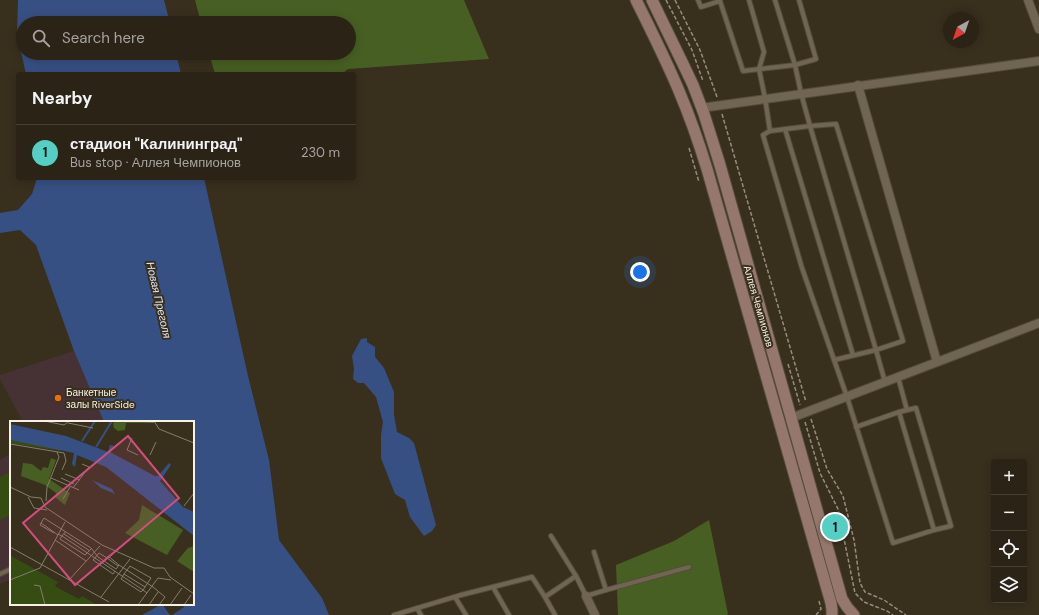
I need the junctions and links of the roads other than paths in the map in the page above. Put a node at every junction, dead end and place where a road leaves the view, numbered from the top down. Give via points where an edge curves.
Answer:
1 (636, 0) edge
2 (652, 0) edge
3 (698, 0) edge
4 (749, 0) edge
5 (775, 0) edge
6 (799, 0) edge
7 (1028, 0) edge
8 (720, 1) edge
9 (1039, 29) edge
10 (1039, 61) edge
11 (795, 65) junction
12 (759, 70) junction
13 (858, 85) junction
14 (801, 93) junction
15 (765, 98) junction
16 (701, 108) junction
17 (810, 126) junction
18 (785, 129) junction
19 (770, 131) junction
20 (1039, 323) edge
21 (876, 350) junction
22 (853, 355) junction
23 (834, 360) junction
24 (938, 362) junction
25 (898, 377) junction
26 (885, 382) junction
27 (847, 397) junction
28 (907, 410) junction
29 (899, 412) junction
30 (791, 418) junction
31 (856, 427) junction
32 (934, 530) junction
33 (551, 536) dead end
34 (594, 552) dead end
35 (689, 567) dead end
36 (10, 569) edge
37 (0, 574) edge
38 (576, 576) junction
39 (493, 587) junction
40 (606, 590) junction
41 (586, 596) junction
42 (455, 597) junction
43 (545, 597) junction
44 (417, 608) junction
45 (394, 615) edge
46 (421, 615) edge
47 (466, 615) edge
48 (509, 615) edge
49 (555, 615) edge
50 (595, 615) edge
51 (832, 615) edge
52 (854, 615) edge

1 - 51 main road, Аллея Чемпионов via 693,125 831,603
2 - 16 main road, Аллея Чемпионов
3 - 8 lane via 700,7
4 - 12 lane via 764,52
5 - 11 lane
6 - 11 lane via 816,59
7 - 9 street
8 - 12 lane via 743,71
10 - 13 street
11 - 12 lane
11 - 14 lane
12 - 15 lane
13 - 14 street
13 - 24 street
14 - 15 street
14 - 17 lane
15 - 16 street
15 - 19 lane
16 - 30 main road, Аллея Чемпионов via 720,165
17 - 18 lane
17 - 21 lane
17 - 21 lane via 836,124 903,341
18 - 19 lane
18 - 22 lane
19 - 23 lane via 763,135 802,268
20 - 24 street
21 - 22 lane
21 - 26 lane
22 - 23 lane
23 - 27 lane
24 - 25 street
25 - 26 street
25 - 28 lane
26 - 27 street
27 - 30 street
27 - 31 lane
28 - 29 lane
28 - 32 lane via 916,408 951,526
29 - 31 lane
29 - 32 lane
30 - 52 main road, Аллея Чемпионов via 842,600
31 - 32 lane via 893,543
33 - 38 lane
34 - 40 lane
35 - 40 lane
36 - 37 lane
38 - 41 lane
38 - 43 lane
39 - 42 lane
39 - 43 lane via 532,577
39 - 48 lane
40 - 41 lane
41 - 50 street
42 - 44 lane
42 - 47 lane
43 - 49 lane
44 - 45 lane
44 - 46 lane

